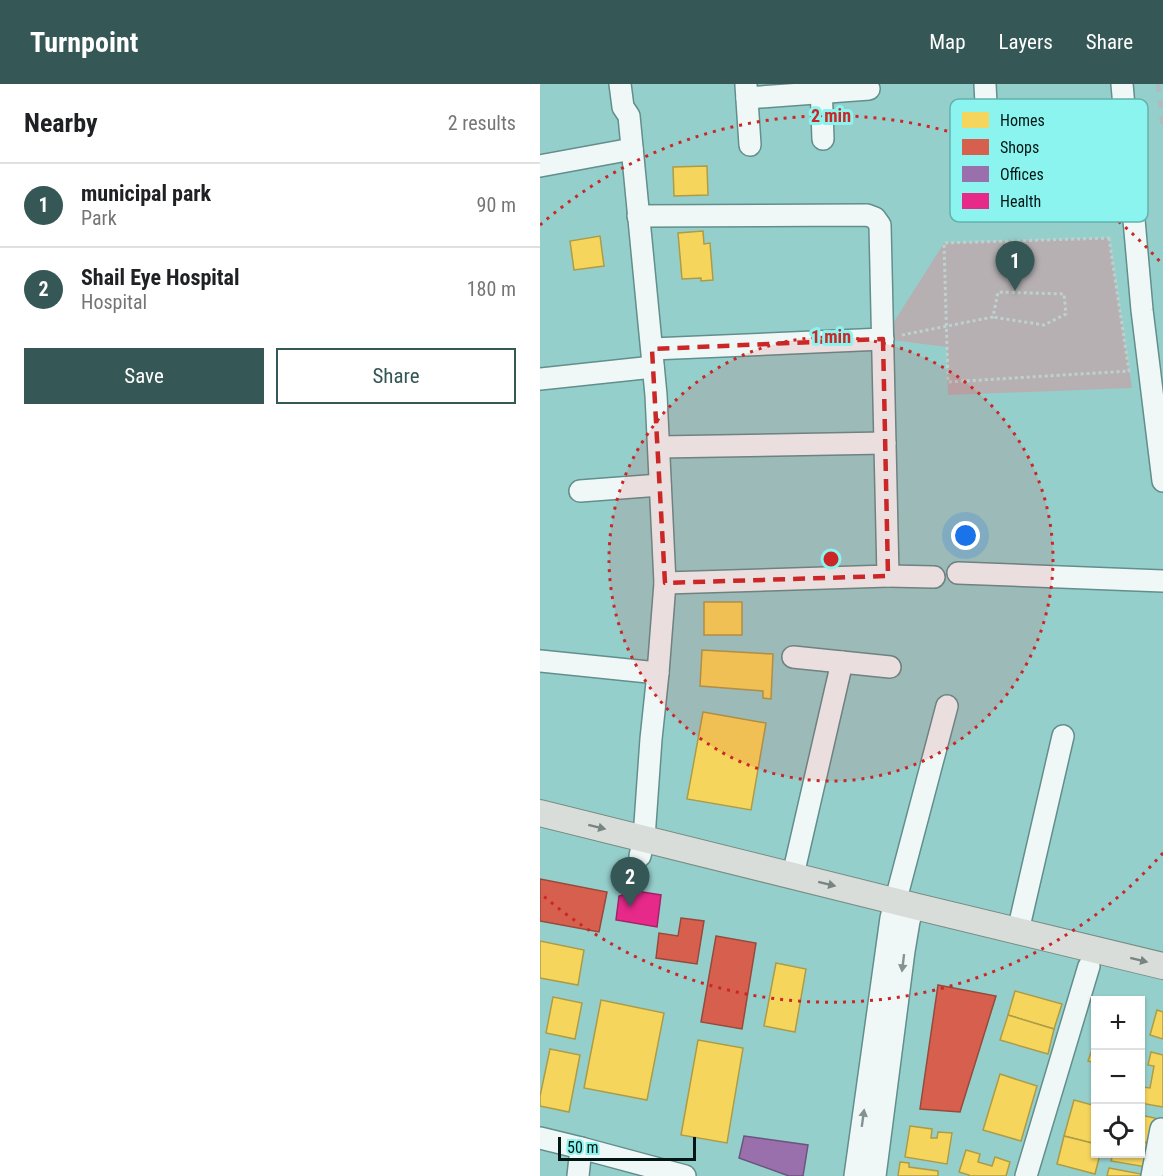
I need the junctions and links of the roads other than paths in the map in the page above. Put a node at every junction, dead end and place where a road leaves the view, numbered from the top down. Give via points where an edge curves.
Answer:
1 (620, 84) edge
2 (632, 84) edge
3 (985, 84) edge
4 (1122, 84) edge
5 (821, 88) edge
6 (869, 89) dead end
7 (747, 91) edge
8 (986, 99) edge
9 (1123, 99) edge
10 (629, 116) junction
11 (823, 139) dead end
12 (750, 145) dead end
13 (632, 150) junction
14 (540, 166) edge
15 (638, 216) junction
16 (1134, 222) edge
17 (883, 339) junction
18 (652, 358) junction
19 (540, 379) edge
20 (885, 443) junction
21 (658, 447) junction
22 (1163, 482) edge
23 (660, 485) junction
24 (580, 491) dead end
25 (958, 573) dead end
26 (888, 576) junction
27 (934, 577) dead end
28 (1163, 580) edge
29 (665, 583) junction
30 (793, 657) dead end
31 (540, 662) edge
32 (842, 662) junction
33 (890, 667) dead end
34 (658, 673) junction
35 (947, 706) dead end
36 (1063, 736) dead end
37 (540, 813) edge
38 (540, 831) edge
39 (642, 847) junction
40 (793, 875) junction
41 (902, 911) junction
42 (1018, 931) junction
43 (1089, 966) junction
44 (1163, 966) edge
45 (1163, 984) edge
46 (1161, 1129) dead end
47 (540, 1138) edge
48 (581, 1148) junction
49 (578, 1176) edge
50 (685, 1176) edge
51 (855, 1176) edge
52 (875, 1176) edge
53 (1026, 1176) edge
54 (1152, 1176) edge

1 - 10 street via 623,107
2 - 10 street via 634,106
3 - 8 street
4 - 9 street
5 - 6 street
5 - 7 street
5 - 11 street
7 - 12 street
10 - 13 street
13 - 14 street
13 - 15 street
15 - 17 street via 875,218 880,225
15 - 18 street
16 - 22 street
17 - 18 street
17 - 20 street
18 - 19 street
18 - 21 street
20 - 21 street
20 - 26 street
21 - 23 street
23 - 24 street
23 - 29 street
25 - 28 street
26 - 27 street
26 - 29 street
29 - 34 street
30 - 32 street
31 - 34 street
32 - 33 street
32 - 40 street
34 - 39 street
35 - 41 street
36 - 42 street
37 -> 39 main road
38 - 39 main road
39 - 40 main road
39 - 41 main road
40 -> 41 main road
41 - 42 main road
41 - 43 main road
51 -> 41 street
41 -> 52 street via 904,951
42 -> 44 main road
43 - 45 main road
43 - 53 street
46 - 54 street
47 - 48 street
48 - 49 street
48 - 50 street

